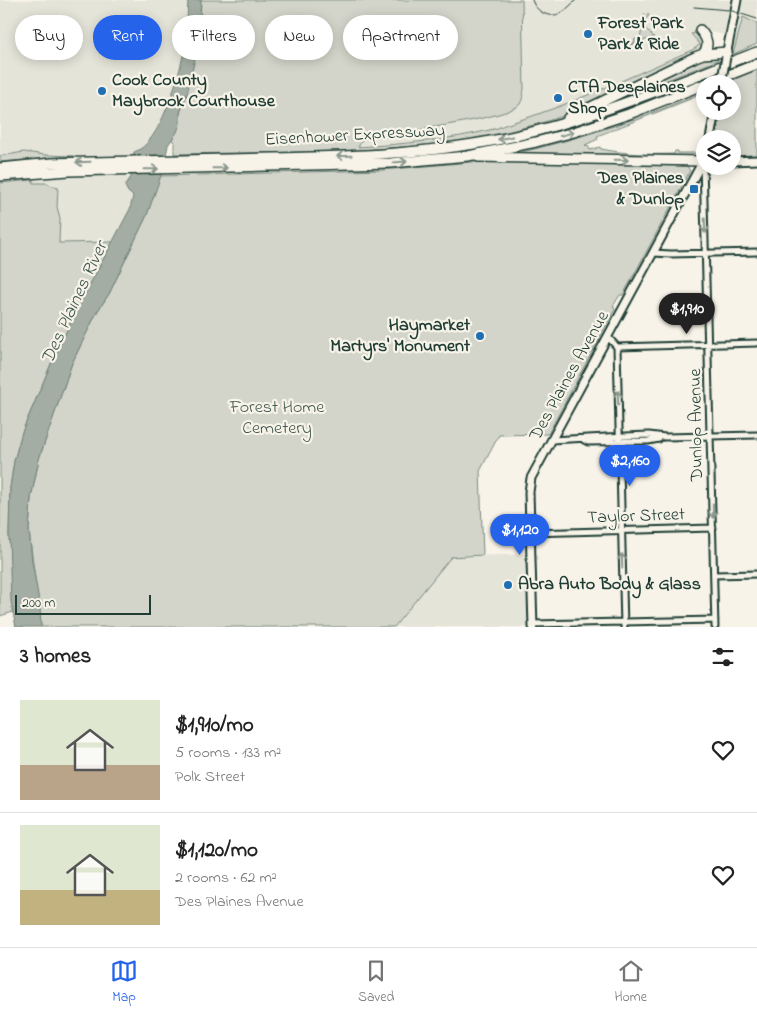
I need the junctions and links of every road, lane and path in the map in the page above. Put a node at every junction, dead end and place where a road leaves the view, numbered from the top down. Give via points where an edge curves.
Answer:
1 (737, 0) edge
2 (700, 30) dead end
3 (757, 52) edge
4 (703, 54) junction
5 (727, 54) junction
6 (757, 64) edge
7 (723, 75) edge
8 (728, 75) edge
9 (696, 88) edge
10 (553, 127) junction
11 (468, 156) junction
12 (696, 160) edge
13 (757, 160) edge
14 (741, 161) edge
15 (131, 165) junction
16 (172, 165) junction
17 (0, 168) edge
18 (696, 175) edge
19 (704, 175) edge
20 (0, 176) edge
21 (757, 252) edge
22 (653, 253) junction
23 (706, 253) junction
24 (608, 338) junction
25 (757, 344) edge
26 (708, 345) junction
27 (617, 346) junction
28 (757, 435) edge
29 (711, 436) junction
30 (618, 439) junction
31 (551, 440) junction
32 (713, 528) junction
33 (621, 531) junction
34 (530, 533) junction
35 (757, 574) edge
36 (714, 575) junction
37 (715, 620) junction
38 (624, 625) edge
39 (533, 626) edge
40 (716, 627) edge

1 - 5 main road
2 - 4 highway via 707,42
3 - 10 highway, Eisenhower Expressway via 607,110
4 - 5 highway
4 - 10 highway
5 - 7 main road, bridge
6 - 8 highway, Eisenhower Expressway
11 -> 9 highway, Eisenhower Expressway via 574,132
10 -> 16 highway, Eisenhower Expressway via 489,141 396,154
11 -> 12 highway
16 -> 11 highway, Eisenhower Expressway via 391,163
13 - 14 main road
15 - 16 highway, Eisenhower Expressway
15 -> 17 highway, Eisenhower Expressway via 52,163
15 - 20 highway, Eisenhower Expressway
18 - 22 main road, Des Plaines Avenue
19 -> 23 street, Dunlop Avenue
21 - 23 street
22 - 23 street
22 - 24 main road, Des Plaines Avenue
23 - 26 street, Dunlop Avenue
24 - 27 street
24 - 31 main road, Des Plaines Avenue
25 - 26 street
26 - 27 street
26 - 29 street, Dunlop Avenue
30 -> 27 street
28 - 29 street
29 - 30 street via 664,438 649,435
29 -> 32 street, Dunlop Avenue
30 - 31 street via 588,442
30 - 33 street
31 - 34 main road, Des Plaines Avenue via 531,478
32 - 33 street, Taylor Street
32 - 36 street, Dunlop Avenue
33 - 34 street, Taylor Street
38 -> 33 street
34 - 39 main road, Des Plaines Avenue
35 - 36 street
36 - 37 street, Dunlop Avenue
37 - 38 street
37 - 40 street, Dunlop Avenue
38 - 39 street

